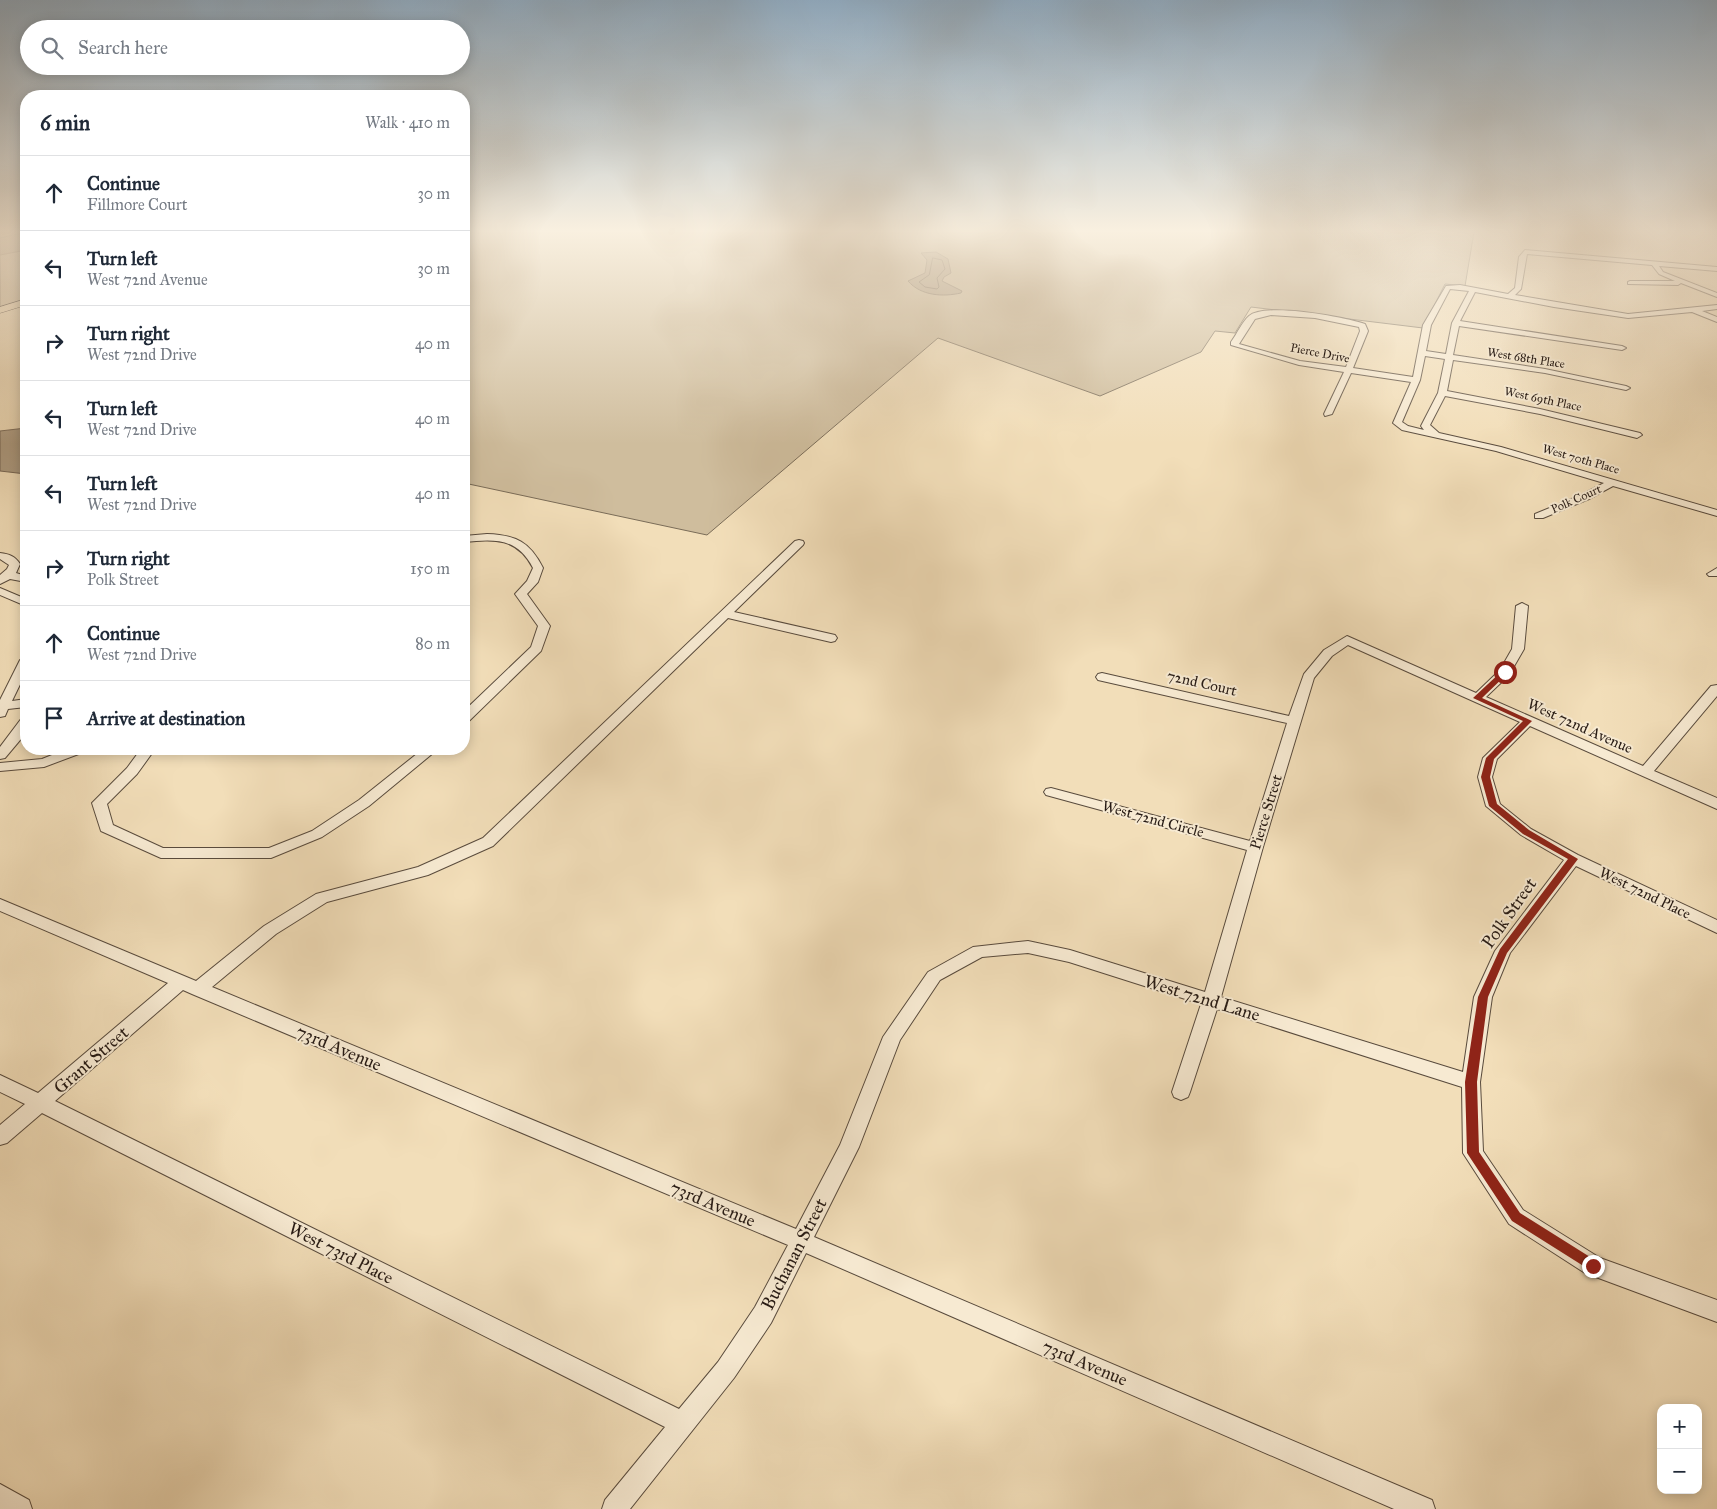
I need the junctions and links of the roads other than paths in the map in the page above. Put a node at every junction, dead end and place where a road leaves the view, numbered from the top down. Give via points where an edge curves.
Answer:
1 (1440, 302) edge
2 (1466, 302) edge
3 (1541, 302) edge
4 (20, 304) edge
5 (1717, 307) edge
6 (1691, 309) junction
7 (0, 310) edge
8 (1717, 320) edge
9 (1456, 323) junction
10 (1622, 348) dead end
11 (1422, 353) junction
12 (1450, 357) junction
13 (1349, 370) junction
14 (1416, 380) junction
15 (1626, 388) dead end
16 (1442, 393) junction
17 (1328, 414) dead end
18 (1437, 434) junction
19 (1637, 434) dead end
20 (1613, 482) junction
21 (1717, 513) edge
22 (1538, 516) dead end
23 (470, 539) edge
24 (799, 543) dead end
25 (0, 556) edge
26 (20, 563) edge
27 (15, 564) junction
28 (4, 578) edge
29 (20, 579) edge
30 (0, 591) edge
31 (20, 600) edge
32 (1522, 606) dead end
33 (725, 614) junction
34 (831, 638) dead end
35 (1347, 640) joint
36 (20, 672) edge
37 (1102, 677) dead end
38 (1716, 690) edge
39 (1477, 698) junction
40 (20, 705) edge
41 (1, 710) edge
42 (470, 712) edge
43 (1294, 720) junction
44 (1528, 721) junction
45 (20, 732) edge
46 (0, 755) edge
47 (64, 755) edge
48 (145, 755) edge
49 (424, 755) edge
50 (0, 767) edge
51 (1645, 772) junction
52 (1051, 792) dead end
53 (1717, 804) edge
54 (1255, 847) junction
55 (1574, 859) junction
56 (0, 905) edge
57 (1717, 927) edge
58 (934, 976) joint
59 (190, 985) junction
60 (1211, 1001) junction
61 (1471, 1082) junction
62 (0, 1083) edge
63 (1181, 1092) dead end
64 (40, 1103) junction
65 (0, 1137) edge
66 (802, 1241) junction
67 (1717, 1311) edge
68 (682, 1424) junction
69 (0, 1496) edge
70 (20, 1509) edge
71 (614, 1509) edge
72 (1423, 1509) edge

1 - 11 street via 1428,325
2 - 9 street
3 - 6 street via 1628,316
4 - 7 main road
5 - 6 street
6 - 8 street
9 - 10 street
9 - 12 street
11 - 12 street, West 68th Place
11 - 14 street
12 - 15 street, West 68th Place via 1545,371
12 - 16 street
13 - 13 street, Pierce Drive via 1364,331 1362,326 1351,322 1274,312 1258,313 1235,342 1235,345 1298,362
13 - 14 street, Pierce Drive
13 - 17 street
14 - 18 street, West 70th Place via 1397,423 1405,428
16 - 18 street via 1424,426
16 - 19 street, West 69th Place via 1507,404
18 - 20 street, West 70th Place
20 - 21 street, West 70th Place
20 - 22 street, Polk Court
23 - 42 street via 509,539 525,546 534,556 538,568 522,594 544,626 537,648
24 - 33 street, Grant Street
25 - 27 street
26 - 27 street
27 - 28 street
28 - 29 street
30 - 31 street
32 - 39 street via 1518,650 1505,672
33 - 34 street
33 - 59 street, Grant Street via 488,842 423,871 322,898
35 - 39 street, West 72nd Avenue
35 - 43 street, Pierce Street via 1328,653 1308,676
36 - 41 street
37 - 43 street, 72nd Court
38 - 51 street
39 - 44 street, West 72nd Avenue
40 - 41 street
43 - 54 street, Pierce Street
44 - 51 street, West 72nd Avenue
44 - 55 street, West 72nd Place via 1490,758 1485,777 1493,806 1526,832
45 - 46 street
47 - 50 street via 44,763
48 - 49 street via 128,777 99,802 106,828 161,853 270,853 309,838 364,804
51 - 53 street, West 72nd Avenue
52 - 54 street, West 72nd Circle
54 - 60 street, Pierce Street
55 - 57 street, West 72nd Place
55 - 61 street, Polk Street via 1503,952 1483,997
56 - 59 street, 73rd Avenue
58 - 60 street, West 72nd Lane via 979,951 1028,947 1070,956
58 - 66 street, Buchanan Street via 892,1037 849,1147
59 - 64 street, Grant Street
59 - 66 street, 73rd Avenue
60 - 61 street, West 72nd Lane
60 - 63 street, Pierce Street
61 - 67 street, Polk Street via 1473,1153 1516,1217 1593,1266
62 - 64 street, West 73rd Place
64 - 65 street, Grant Street
64 - 68 street, West 73rd Place
66 - 68 street, Buchanan Street via 747,1340
66 - 72 street, 73rd Avenue
68 - 71 street, Buchanan Street
69 - 70 street

